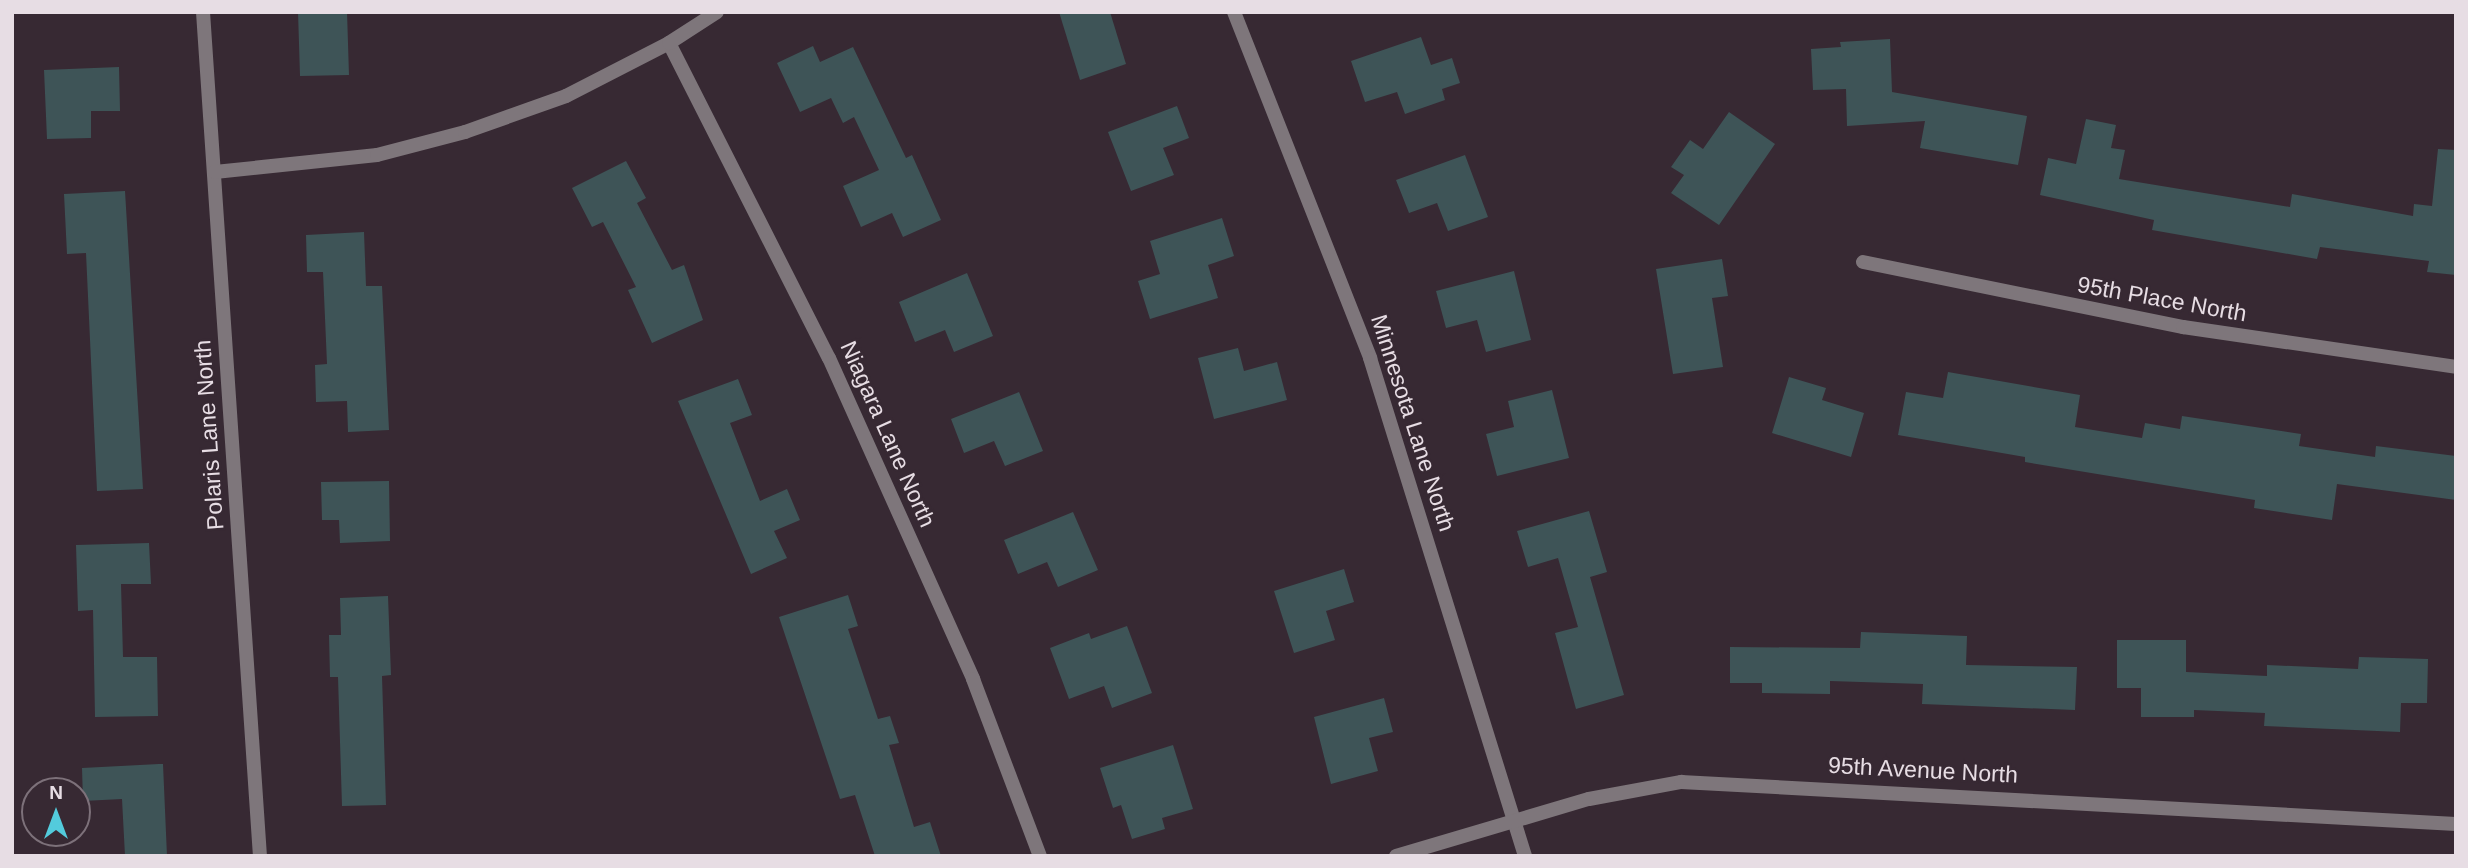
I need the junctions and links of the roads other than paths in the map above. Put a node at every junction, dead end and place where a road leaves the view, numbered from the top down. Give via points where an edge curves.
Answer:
1 (203, 12) edge
2 (717, 12) edge
3 (1234, 12) edge
4 (668, 43) junction
5 (215, 172) junction
6 (1863, 262) dead end
7 (2456, 367) edge
8 (1514, 820) junction
9 (2456, 824) edge
10 (260, 856) edge
11 (1040, 856) edge
12 (1396, 856) edge
13 (1525, 856) edge

1 - 5 street, Polaris Lane North
2 - 4 street
3 - 8 street, Minnesota Lane North via 1370,358
4 - 5 street via 566,96 465,132 377,155
4 - 11 street, Niagara Lane North via 829,358 973,679
5 - 10 street, Polaris Lane North
6 - 7 street, 95th Place North via 2183,327
8 - 9 street, 95th Avenue North via 1589,799 1681,782
8 - 12 street, 95th Avenue North
8 - 13 street, Minnesota Lane North

